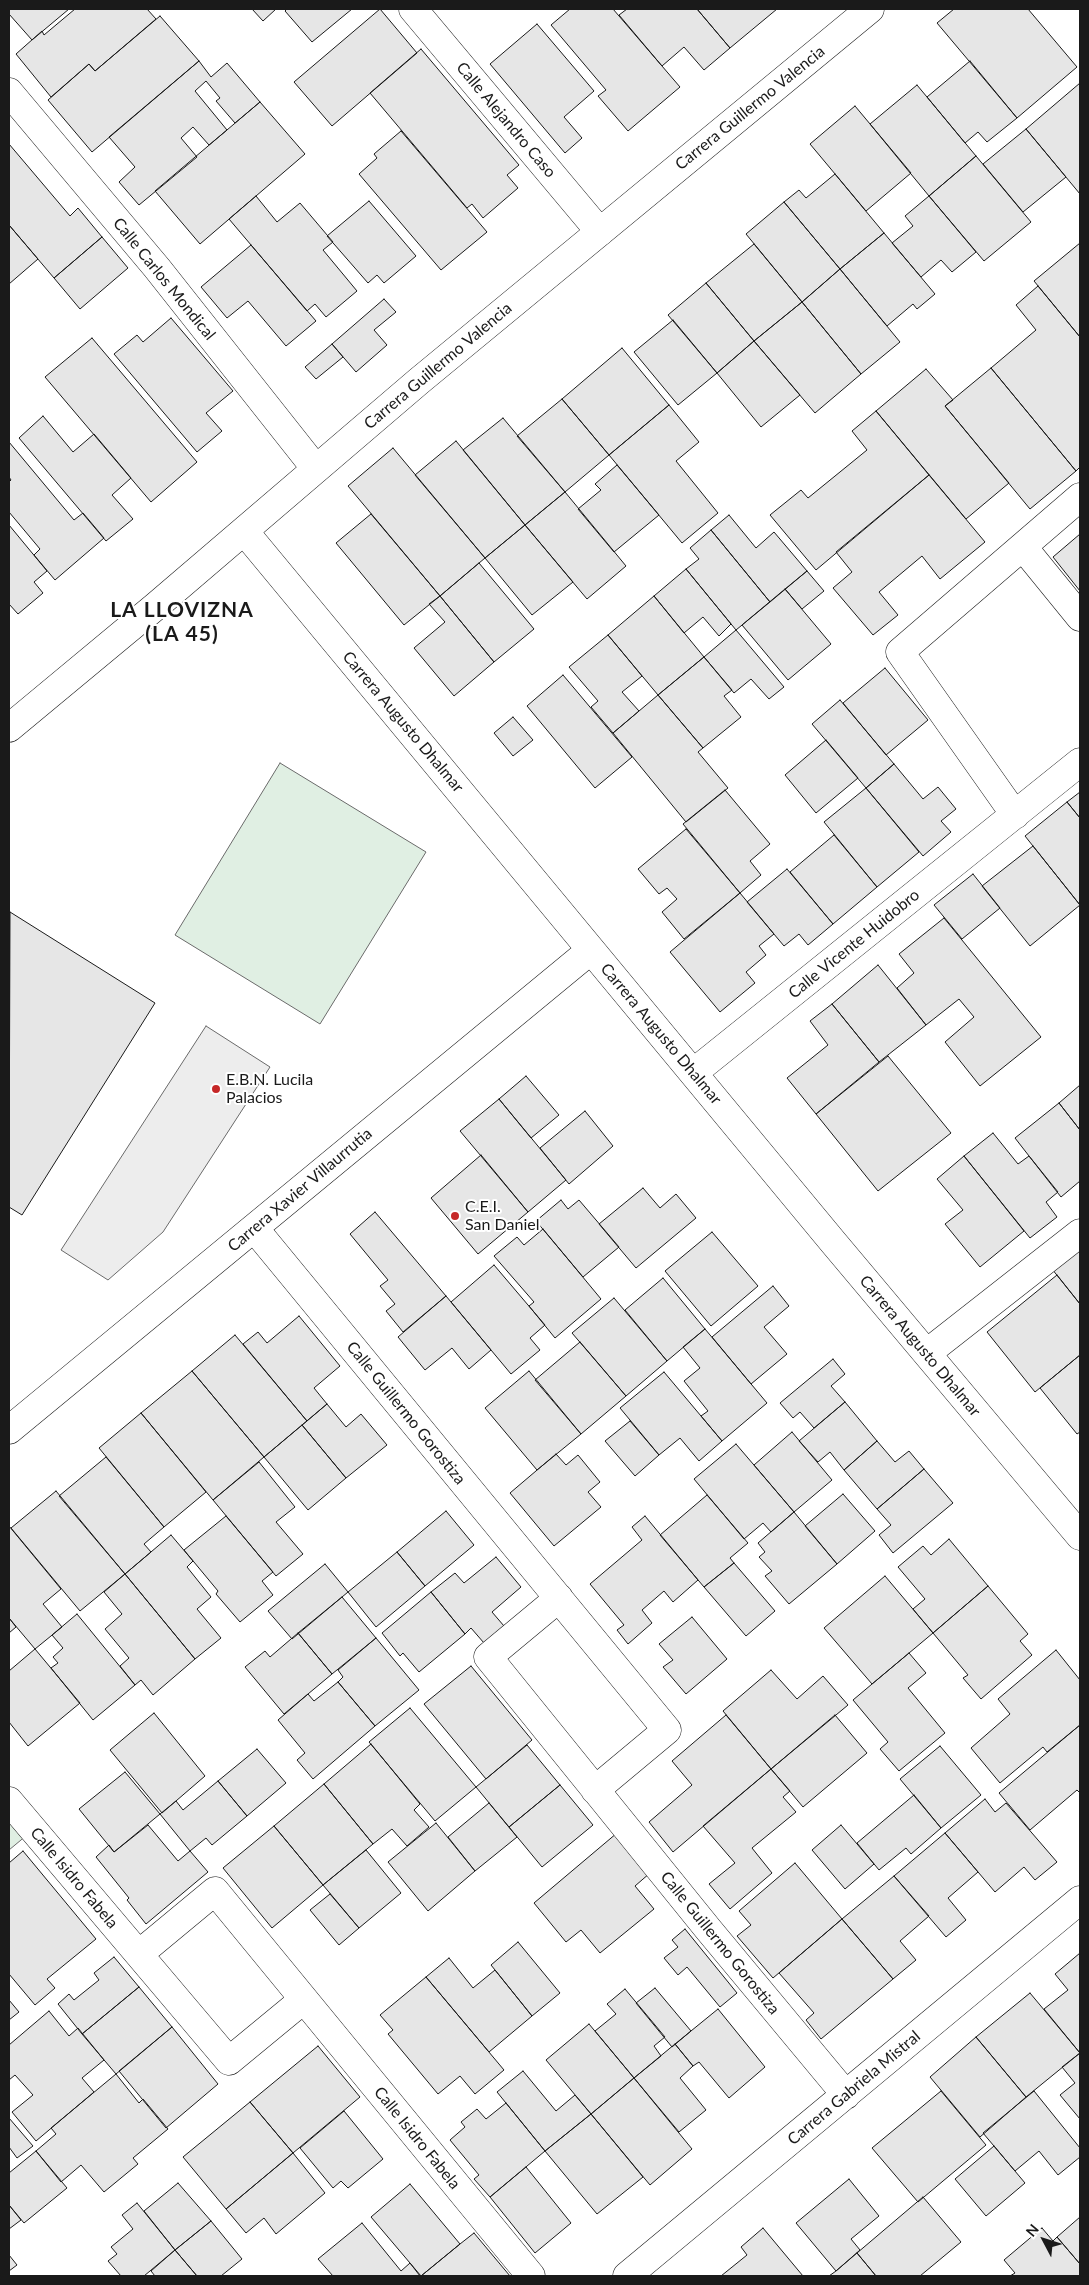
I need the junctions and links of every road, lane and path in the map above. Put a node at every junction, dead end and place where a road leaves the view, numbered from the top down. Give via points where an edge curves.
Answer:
1 (413, 9) edge
2 (870, 9) edge
3 (9, 92) edge
4 (600, 232) junction
5 (316, 469) junction
6 (1080, 497) edge
7 (244, 531) junction
8 (1022, 547) junction
9 (1080, 618) edge
10 (9, 728) edge
11 (1080, 762) edge
12 (1015, 814) junction
13 (591, 950) junction
14 (693, 1073) junction
15 (254, 1228) junction
16 (1080, 1233) edge
17 (927, 1353) junction
18 (9, 1430) edge
19 (1080, 1536) edge
20 (559, 1598) junction
21 (595, 1790) junction
22 (9, 1801) edge
23 (1080, 1900) edge
24 (139, 1954) junction
25 (303, 2000) junction
26 (846, 2095) junction
27 (530, 2276) edge
28 (628, 2276) edge

1 - 4 street, Calle Alejandro Caso
2 - 4 street, Carrera Guillermo Valencia
3 - 5 street, Calle Carlos Mondical via 157,268
4 - 5 street, Carrera Guillermo Valencia
5 - 7 street, Carrera Guillermo Valencia
6 - 8 street
7 - 10 street, Carrera Guillermo Valencia
7 - 13 street, Carrera Augusto Dhalmar
8 - 9 street
8 - 12 street via 900,652
11 - 12 street, Calle Vicente Huidobro
12 - 14 street, Calle Vicente Huidobro
13 - 14 street, Carrera Augusto Dhalmar
13 - 15 street, Carrera Xavier Villaurrutia
14 - 17 street, Carrera Augusto Dhalmar
15 - 18 street, Carrera Xavier Villaurrutia
15 - 20 street, Calle Guillermo Gorostiza
16 - 17 street
17 - 19 street, Carrera Augusto Dhalmar
20 - 21 street, Calle Guillermo Gorostiza via 488,1657
20 - 21 street, Calle Guillermo Gorostiza via 667,1730
21 - 26 street, Calle Guillermo Gorostiza
22 - 24 street, Calle Isidro Fabela
23 - 26 street, Carrera Gabriela Mistral
24 - 25 street, Calle Isidro Fabela via 229,2061
24 - 25 street, Calle Isidro Fabela via 215,1891
25 - 27 street, Calle Isidro Fabela
26 - 28 street, Carrera Gabriela Mistral

